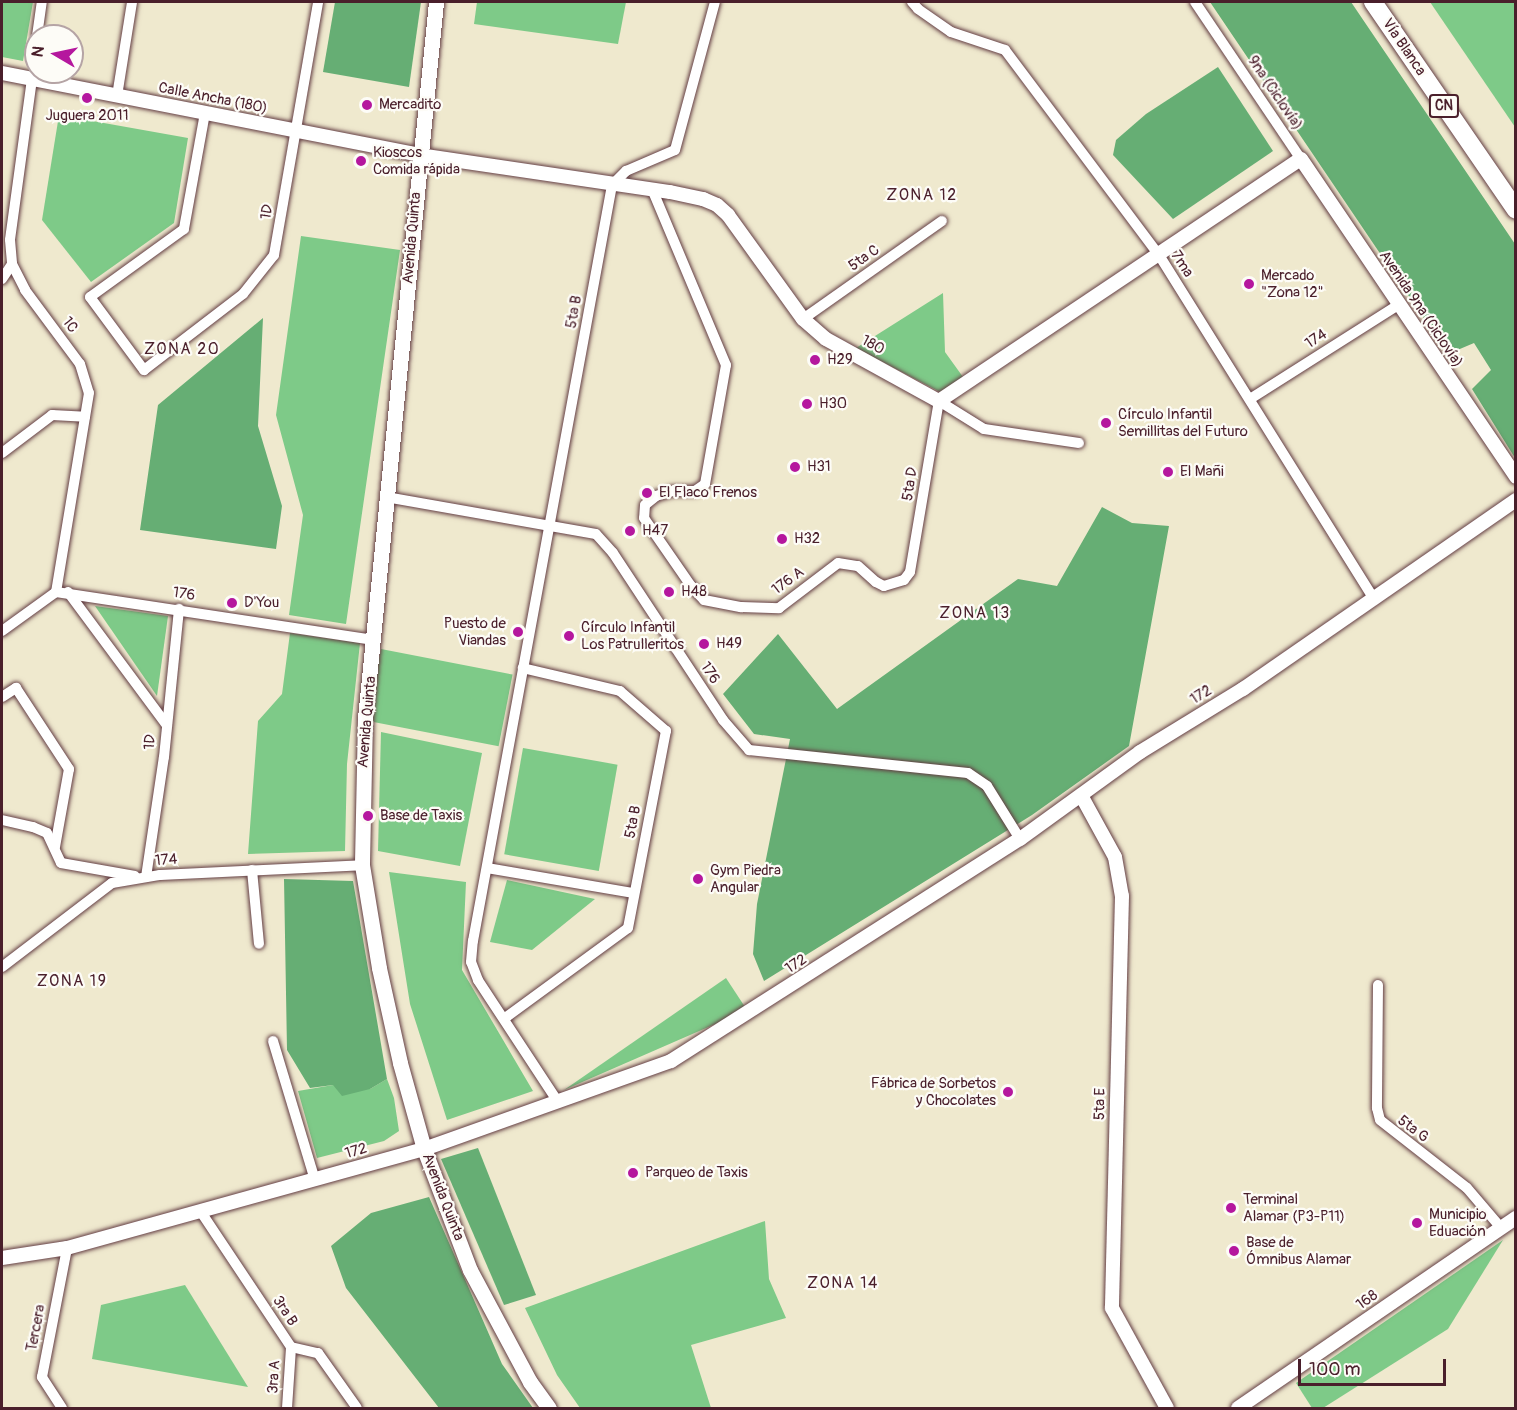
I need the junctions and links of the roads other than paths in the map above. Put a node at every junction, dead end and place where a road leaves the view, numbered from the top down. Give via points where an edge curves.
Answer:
1 (42, 2) edge
2 (132, 2) edge
3 (318, 2) edge
4 (436, 2) edge
5 (715, 2) edge
6 (912, 2) edge
7 (1195, 2) edge
8 (1373, 2) edge
9 (39, 24) edge
10 (2, 73) edge
11 (24, 78) edge
12 (31, 84) edge
13 (53, 84) edge
14 (117, 96) junction
15 (205, 113) junction
16 (297, 131) junction
17 (419, 155) junction
18 (1301, 159) junction
19 (612, 184) junction
20 (652, 189) junction
21 (1515, 210) edge
22 (942, 221) dead end
23 (1159, 255) junction
24 (12, 264) junction
25 (2, 279) edge
26 (1398, 305) junction
27 (802, 319) junction
28 (1250, 399) junction
29 (939, 401) junction
30 (85, 417) junction
31 (1079, 443) dead end
32 (2, 453) edge
33 (1515, 477) edge
34 (386, 496) junction
35 (1515, 500) edge
36 (549, 528) junction
37 (910, 572) joint
38 (56, 592) junction
39 (68, 592) junction
40 (1373, 597) junction
41 (179, 609) junction
42 (2, 632) edge
43 (375, 640) junction
44 (523, 668) junction
45 (2, 698) edge
46 (166, 724) junction
47 (1082, 797) junction
48 (2, 820) edge
49 (1020, 839) junction
50 (55, 848) junction
51 (362, 865) junction
52 (487, 868) junction
53 (252, 870) junction
54 (146, 877) junction
55 (634, 893) junction
56 (259, 944) dead end
57 (2, 967) edge
58 (1378, 985) dead end
59 (505, 1018) junction
60 (273, 1041) dead end
61 (558, 1102) junction
62 (424, 1149) junction
63 (315, 1180) junction
64 (201, 1212) junction
65 (1515, 1218) edge
66 (1501, 1227) junction
67 (67, 1248) junction
68 (2, 1258) edge
69 (291, 1347) junction
70 (62, 1408) edge
71 (287, 1408) edge
72 (357, 1408) edge
73 (549, 1408) edge
74 (1167, 1408) edge
75 (1238, 1408) edge

1 - 9 street
2 - 14 street
3 - 16 street, 1D
4 - 17 main road, Avenida Quinta
5 - 19 street via 679,143 671,153 626,171
6 - 23 street, 7ma via 951,32 1005,50
7 - 18 street, 9na (Ciclovía)
8 - 21 highway, Vía Blanca / CN
10 - 11 street, Calle Ancha (180)
12 - 24 street, 1C via 10,240
13 - 14 street, Calle Ancha (180)
14 - 15 street, Calle Ancha (180)
15 - 16 street, Calle Ancha (180)
15 - 16 street, 1D via 184,229 90,297 144,370 243,294 274,255
16 - 17 street, Calle Ancha (180)
17 - 19 street, 180
17 - 34 main road, Avenida Quinta
18 - 23 street
18 - 26 street, Avenida 9na (Ciclovía)
19 - 20 street, 180
19 - 36 street, 5ta B
20 - 27 street, 180 via 717,205
20 - 37 street, 176 A via 726,365 705,484 695,491 673,490 656,496 645,505 644,518 704,600 741,607 779,608 838,564 858,566 884,586 904,580
22 - 27 street, 5ta C
23 - 28 street, 7ma
23 - 29 street
24 - 25 street
24 - 30 street, 1C via 25,290 80,364 89,393
26 - 28 street, 174
26 - 33 street, Avenida 9na (Ciclovía)
27 - 29 street, 180 via 826,339
28 - 40 street, 7ma
29 - 31 street via 984,429
29 - 37 street, 5ta D
30 - 32 street via 52,415
30 - 38 street, 1C
34 - 36 street, 176
34 - 43 main road, Avenida Quinta
35 - 40 street, 172
36 - 44 street, 5ta B
36 - 49 street, 176 via 596,534 613,553 723,720 749,750 968,773 987,786
38 - 39 street, 176
38 - 42 street
39 - 41 street, 176
39 - 46 street
40 - 47 street, 172 via 1243,689 1140,752
41 - 43 street, 176
41 - 46 street, 1D
43 - 51 main road, Avenida Quinta via 365,730
44 - 52 street, 5ta B
44 - 55 street, 5ta B via 620,691 666,731
45 - 50 street via 16,688 69,769
46 - 54 street, 1D
47 - 49 street, 172
47 - 74 street, 5ta E via 1115,857 1122,896 1113,1308
48 - 50 street via 47,833
49 - 61 street, 172 via 671,1061
50 - 54 street via 61,863 70,866
51 - 53 street, 174
51 - 62 main road, Avenida Quinta via 379,968
52 - 55 street
52 - 59 street, 5ta B via 471,962 478,980
53 - 54 street, 174
53 - 56 street
54 - 57 street, 174 via 112,884
55 - 59 street, 5ta B via 628,928
58 - 66 street, 5ta G via 1380,1120 1467,1188
59 - 61 street, 5ta B
60 - 63 street
61 - 62 street, 172
62 - 63 street, 172
62 - 73 main road, Avenida Quinta via 471,1270 530,1382
63 - 64 street, 172
64 - 67 street, 172
64 - 69 street, 3ra B
65 - 66 street, 168
66 - 75 street, 168
67 - 68 street, 172
67 - 70 street, Tercera via 42,1377
69 - 71 street, 3ra A
69 - 72 street, 3ra B via 318,1353

